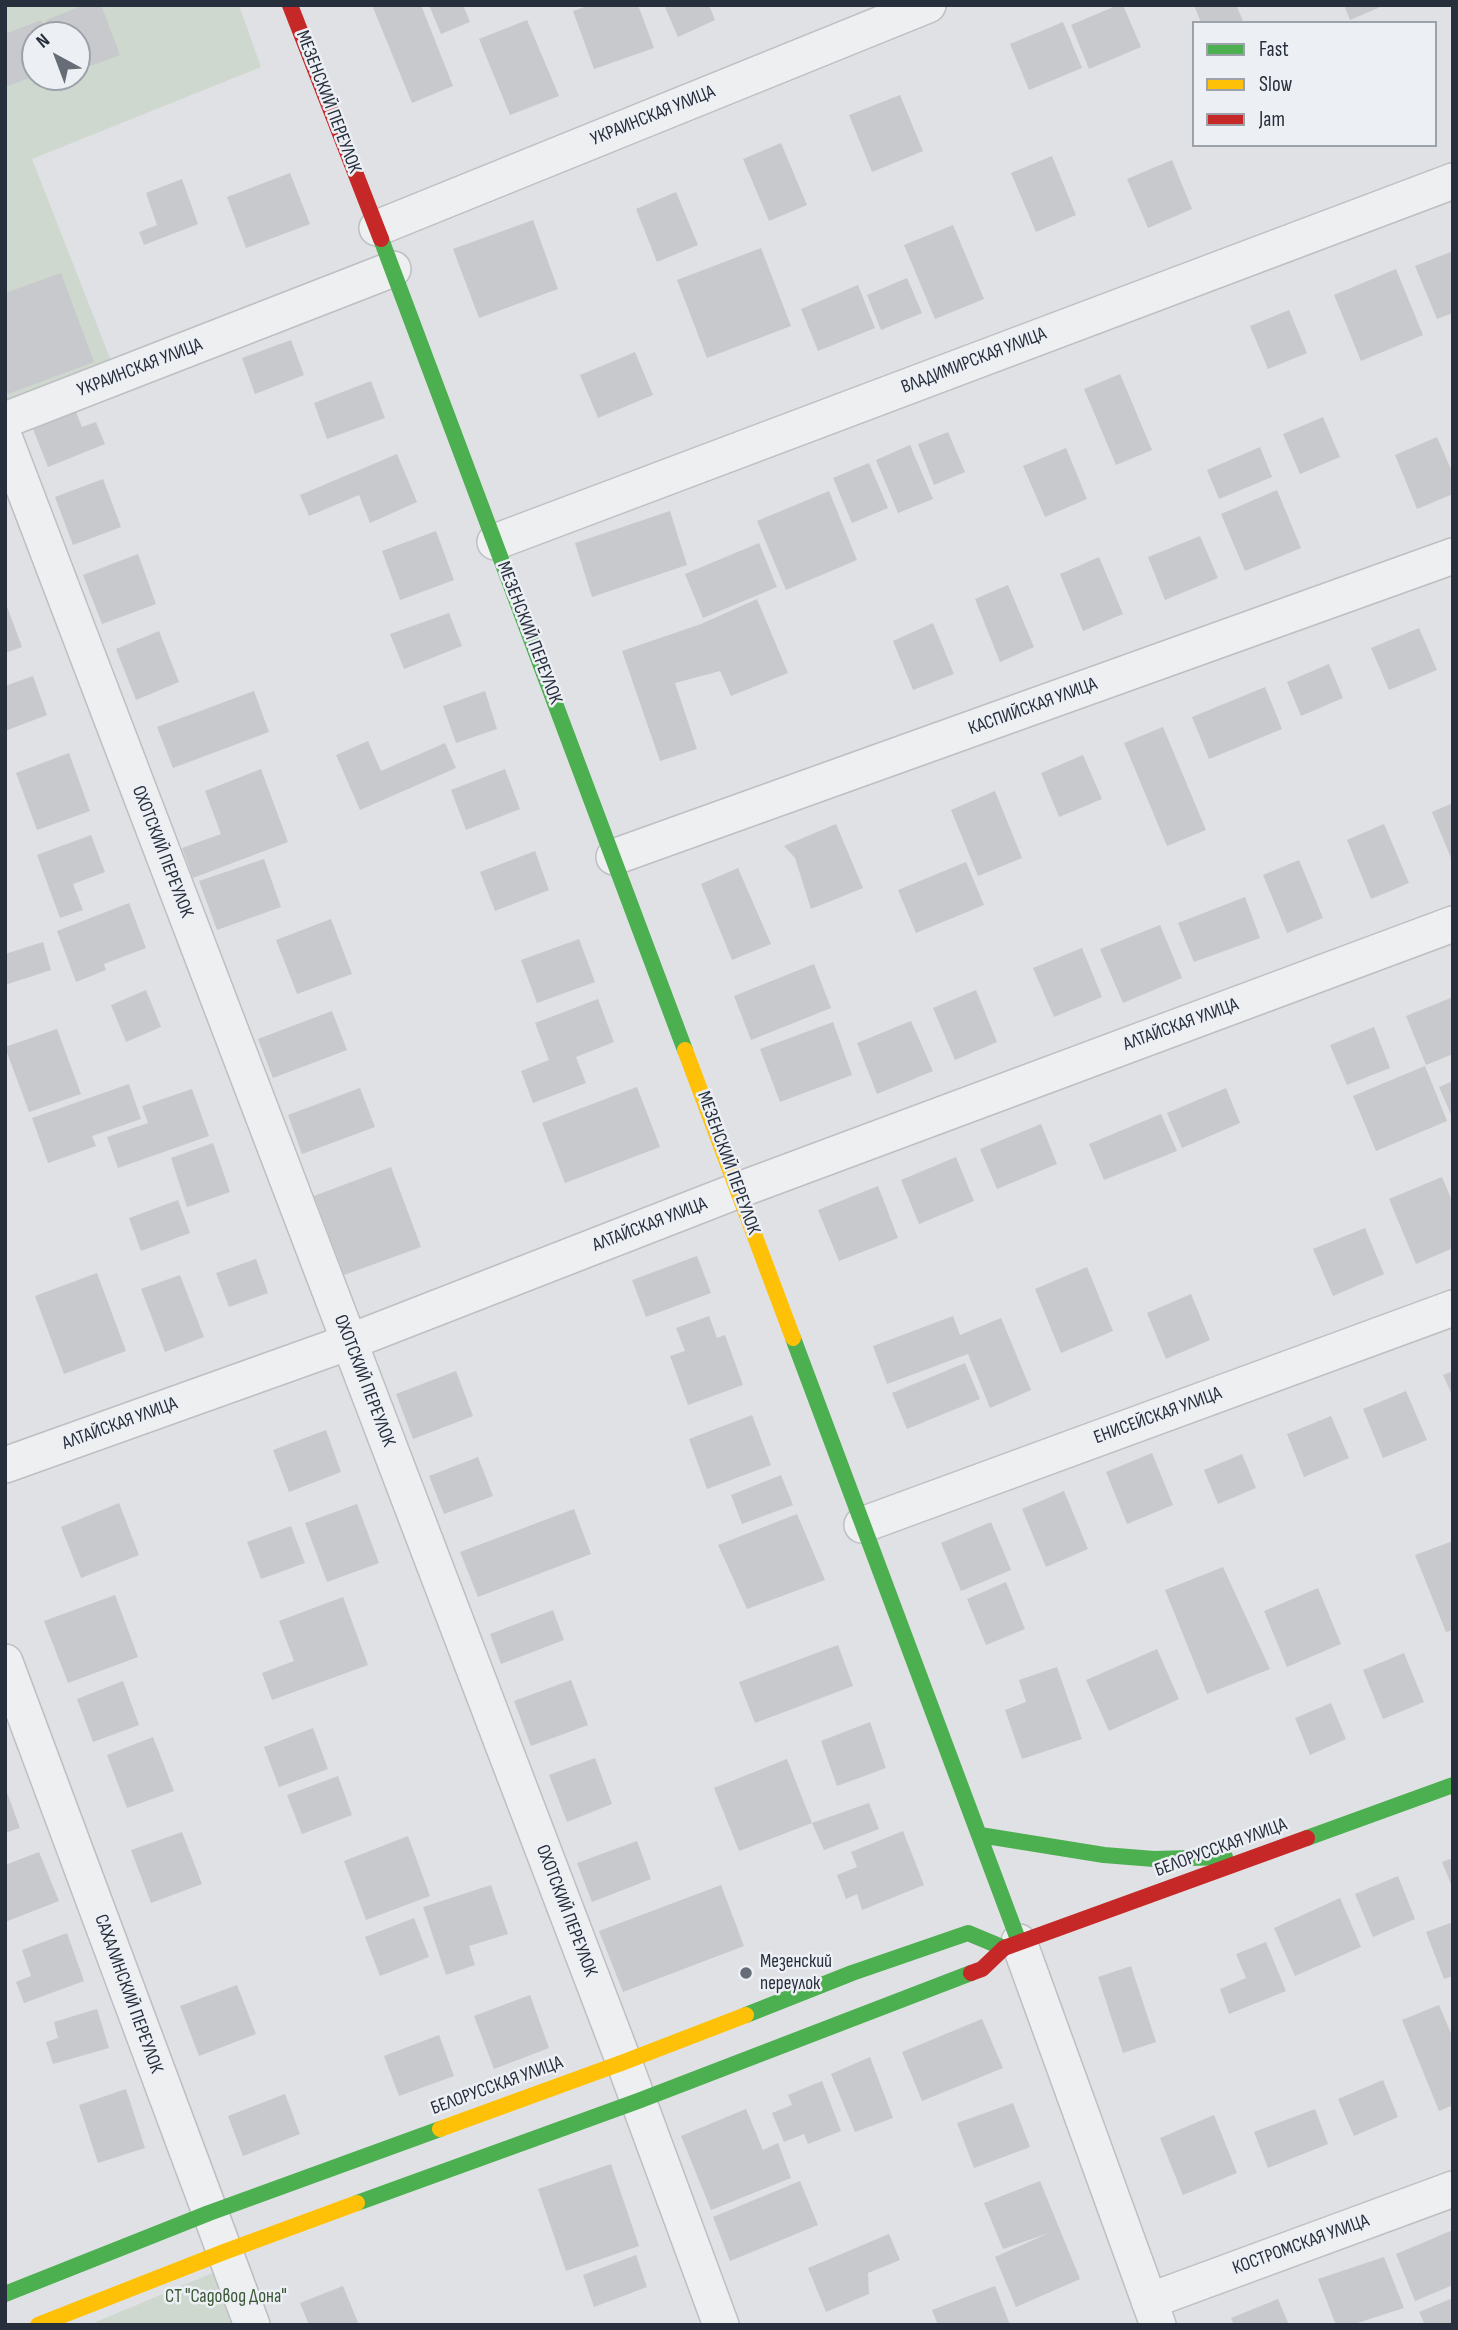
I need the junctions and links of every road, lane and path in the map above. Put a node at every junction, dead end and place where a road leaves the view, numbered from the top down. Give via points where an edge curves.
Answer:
1 (290, 5) edge
2 (928, 5) edge
3 (1453, 181) edge
4 (377, 228) junction
5 (393, 270) junction
6 (5, 420) edge
7 (5, 439) edge
8 (495, 542) junction
9 (1453, 556) edge
10 (614, 857) junction
11 (1453, 924) edge
12 (738, 1190) junction
13 (1453, 1308) edge
14 (349, 1342) junction
15 (5, 1465) edge
16 (862, 1525) junction
17 (5, 1662) edge
18 (1453, 1785) edge
19 (980, 1835) junction
20 (1269, 1853) junction
21 (1011, 1945) junction
22 (624, 2062) junction
23 (638, 2101) junction
24 (1453, 2189) edge
25 (209, 2213) junction
26 (224, 2252) junction
27 (5, 2294) edge
28 (1154, 2313) edge
29 (38, 2325) edge
30 (252, 2325) edge
31 (720, 2325) edge

1 - 4 main road, МЕЗЕНСКИЙ ПЕРЕУЛОК
2 - 4 street, УКРАИНСКАЯ УЛИЦА
3 - 8 street, ВЛАДИМИРСКАЯ УЛИЦА
4 - 5 main road, МЕЗЕНСКИЙ ПЕРЕУЛОК
5 - 6 street, УКРАИНСКАЯ УЛИЦА
5 - 8 main road, МЕЗЕНСКИЙ ПЕРЕУЛОК
7 - 14 street, ОХОТСКИЙ ПЕРЕУЛОК
8 - 10 main road, МЕЗЕНСКИЙ ПЕРЕУЛОК
9 - 10 street, КАСПИЙСКАЯ УЛИЦА
10 - 12 main road, МЕЗЕНСКИЙ ПЕРЕУЛОК
11 - 12 street, АЛТАЙСКАЯ УЛИЦА
12 - 14 street, АЛТАЙСКАЯ УЛИЦА
12 - 16 main road, МЕЗЕНСКИЙ ПЕРЕУЛОК
13 - 16 street, ЕНИСЕЙСКАЯ УЛИЦА
14 - 15 street, АЛТАЙСКАЯ УЛИЦА
14 - 22 street, ОХОТСКИЙ ПЕРЕУЛОК
16 - 19 main road, МЕЗЕНСКИЙ ПЕРЕУЛОК
17 - 25 street, САХАЛИНСКИЙ ПЕРЕУЛОК
18 - 20 main road, БЕЛОРУССКАЯ УЛИЦА
19 - 20 main road via 1092,1854 1154,1859
19 - 21 main road, МЕЗЕНСКИЙ ПЕРЕУЛОК
20 - 21 main road, БЕЛОРУССКАЯ УЛИЦА
21 - 22 main road, БЕЛОРУССКАЯ УЛИЦА via 968,1933
21 - 23 main road, БЕЛОРУССКАЯ УЛИЦА via 982,1969
21 - 28 street, МЕЗЕНСКИЙ ПЕРЕУЛОК
22 - 23 street, ОХОТСКИЙ ПЕРЕУЛОК
22 - 25 main road, БЕЛОРУССКАЯ УЛИЦА
23 - 26 main road, БЕЛОРУССКАЯ УЛИЦА
23 - 31 street, ОХОТСКИЙ ПЕРЕУЛОК
24 - 28 street, КОСТРОМСКАЯ УЛИЦА
25 - 26 street, САХАЛИНСКИЙ ПЕРЕУЛОК
25 - 27 main road, БЕЛОРУССКАЯ УЛИЦА
26 - 29 main road, БЕЛОРУССКАЯ УЛИЦА
26 - 30 street, САХАЛИНСКИЙ ПЕРЕУЛОК

